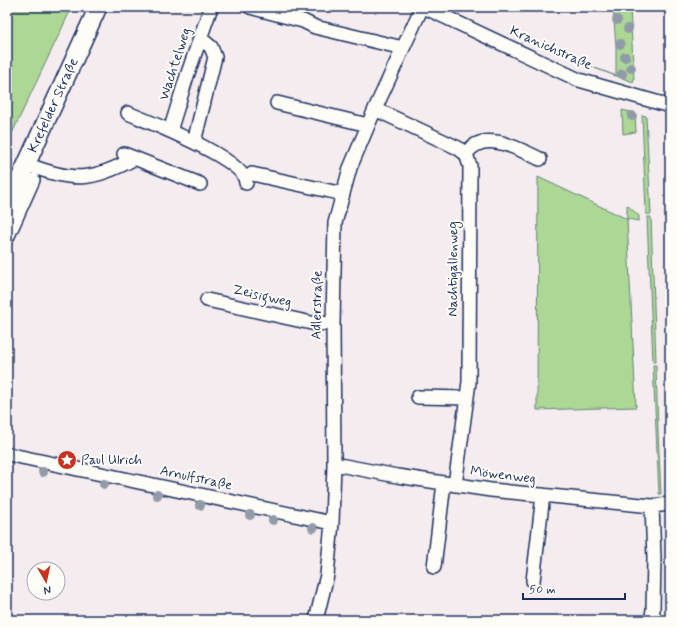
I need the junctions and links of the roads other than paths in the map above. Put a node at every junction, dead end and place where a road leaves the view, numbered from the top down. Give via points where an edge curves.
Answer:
1 (98, 7) edge
2 (211, 7) edge
3 (250, 7) edge
4 (423, 7) edge
5 (200, 38) junction
6 (403, 48) junction
7 (276, 103) dead end
8 (670, 106) edge
9 (375, 110) junction
10 (128, 113) dead end
11 (368, 125) junction
12 (170, 131) junction
13 (194, 142) junction
14 (466, 154) junction
15 (540, 159) dead end
16 (26, 164) junction
17 (33, 180) dead end
18 (200, 184) dead end
19 (343, 194) junction
20 (7, 203) edge
21 (7, 238) edge
22 (207, 300) dead end
23 (333, 322) junction
24 (418, 397) dead end
25 (467, 398) junction
26 (7, 454) edge
27 (334, 464) junction
28 (449, 484) junction
29 (543, 495) junction
30 (670, 504) edge
31 (652, 506) junction
32 (332, 523) junction
33 (434, 567) dead end
34 (533, 581) dead end
35 (316, 620) edge
36 (651, 620) edge

1 - 16 main road, Krefelder Straße
2 - 5 street, Wachtelweg
3 - 6 street via 303,21 315,27
4 - 6 street, Adlerstraße
4 - 8 street, Kranichstraße via 579,80
5 - 12 street, Wachtelweg
5 - 13 street via 211,46 215,57
6 - 9 street, Adlerstraße
7 - 11 street
9 - 11 street, Adlerstraße
9 - 14 street
10 - 12 street
11 - 19 street, Adlerstraße via 350,168
12 - 13 street
13 - 19 street via 223,159 246,178
14 - 15 street via 476,144 491,142 508,144
14 - 25 street, Nachtigallenweg via 470,166
16 - 18 street via 57,174 86,177 100,175 130,156
16 - 20 main road, Krefelder Straße
17 - 21 street
19 - 23 street, Adlerstraße via 335,223
22 - 23 street, Zeisigweg via 316,324
23 - 27 street, Adlerstraße
24 - 25 street
25 - 28 street, Nachtigallenweg
26 - 32 street, Arnulfstraße
27 - 28 street, Möwenweg
27 - 32 street, Adlerstraße
28 - 29 street, Möwenweg
28 - 33 street, Nachtigallenweg
29 - 31 street, Möwenweg
29 - 34 street
30 - 31 street, Möwenweg
31 - 36 street via 654,558
32 - 35 street, Adlerstraße via 327,575

